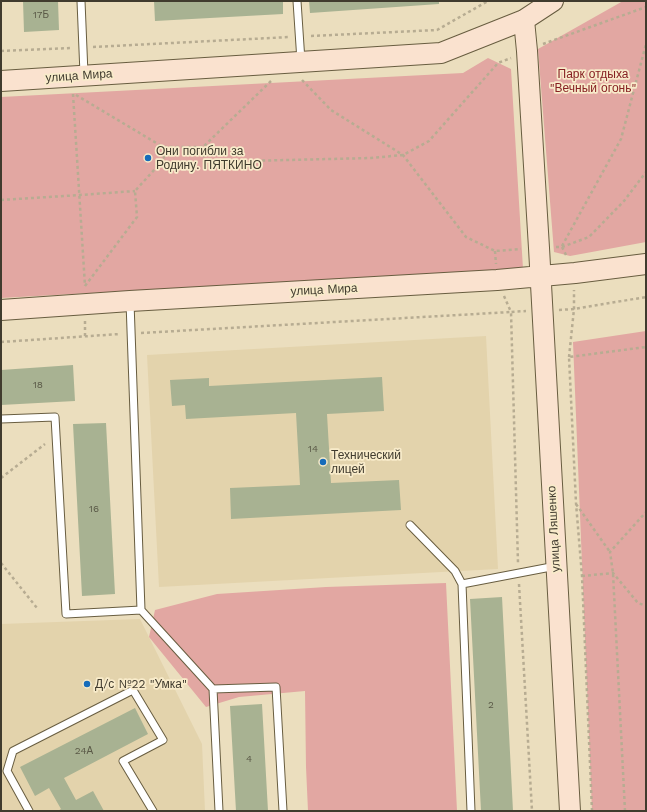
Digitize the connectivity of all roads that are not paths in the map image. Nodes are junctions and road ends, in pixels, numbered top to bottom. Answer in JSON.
{"nodes":[{"id":1,"x":81,"y":1,"type":"edge"},
{"id":2,"x":297,"y":1,"type":"edge"},
{"id":3,"x":553,"y":1,"type":"edge"},
{"id":4,"x":524,"y":20,"type":"junction"},
{"id":5,"x":296,"y":63,"type":"junction"},
{"id":6,"x":1,"y":82,"type":"edge"},
{"id":7,"x":77,"y":82,"type":"junction"},
{"id":8,"x":646,"y":264,"type":"edge"},
{"id":9,"x":540,"y":276,"type":"junction"},
{"id":10,"x":130,"y":301,"type":"junction"},
{"id":11,"x":1,"y":310,"type":"edge"},
{"id":12,"x":1,"y":420,"type":"edge"},
{"id":13,"x":410,"y":525,"type":"dead end"},
{"id":14,"x":556,"y":566,"type":"junction"},
{"id":15,"x":462,"y":584,"type":"junction"},
{"id":16,"x":141,"y":610,"type":"junction"},
{"id":17,"x":213,"y":689,"type":"junction"},
{"id":18,"x":29,"y":811,"type":"edge"},
{"id":19,"x":153,"y":811,"type":"edge"},
{"id":20,"x":219,"y":811,"type":"edge"},
{"id":21,"x":283,"y":811,"type":"edge"},
{"id":22,"x":471,"y":811,"type":"edge"},
{"id":23,"x":570,"y":811,"type":"edge"}],
"edges":[{"from":1,"to":7,"type":"lane"},
{"from":2,"to":5,"type":"lane"},
{"from":3,"to":4,"type":"main road","name":"улица Мира"},
{"from":4,"to":5,"type":"main road","name":"улица Мира"},
{"from":4,"to":9,"type":"main road","name":"улица Ляшенко"},
{"from":5,"to":7,"type":"main road","name":"улица Мира"},
{"from":6,"to":7,"type":"main road","name":"улица Мира"},
{"from":8,"to":9,"type":"main road","name":"улица Мира"},
{"from":9,"to":10,"type":"main road","name":"улица Мира"},
{"from":9,"to":14,"type":"main road","name":"улица Ляшенко"},
{"from":10,"to":11,"type":"main road","name":"улица Мира"},
{"from":10,"to":16,"type":"lane"},
{"from":12,"to":16,"type":"lane"},
{"from":13,"to":15,"type":"lane"},
{"from":14,"to":15,"type":"lane"},
{"from":14,"to":23,"type":"main road","name":"улица Ляшенко"},
{"from":15,"to":22,"type":"lane"},
{"from":16,"to":17,"type":"lane"},
{"from":17,"to":20,"type":"lane"},
{"from":17,"to":21,"type":"lane"},
{"from":18,"to":19,"type":"lane"}]}
